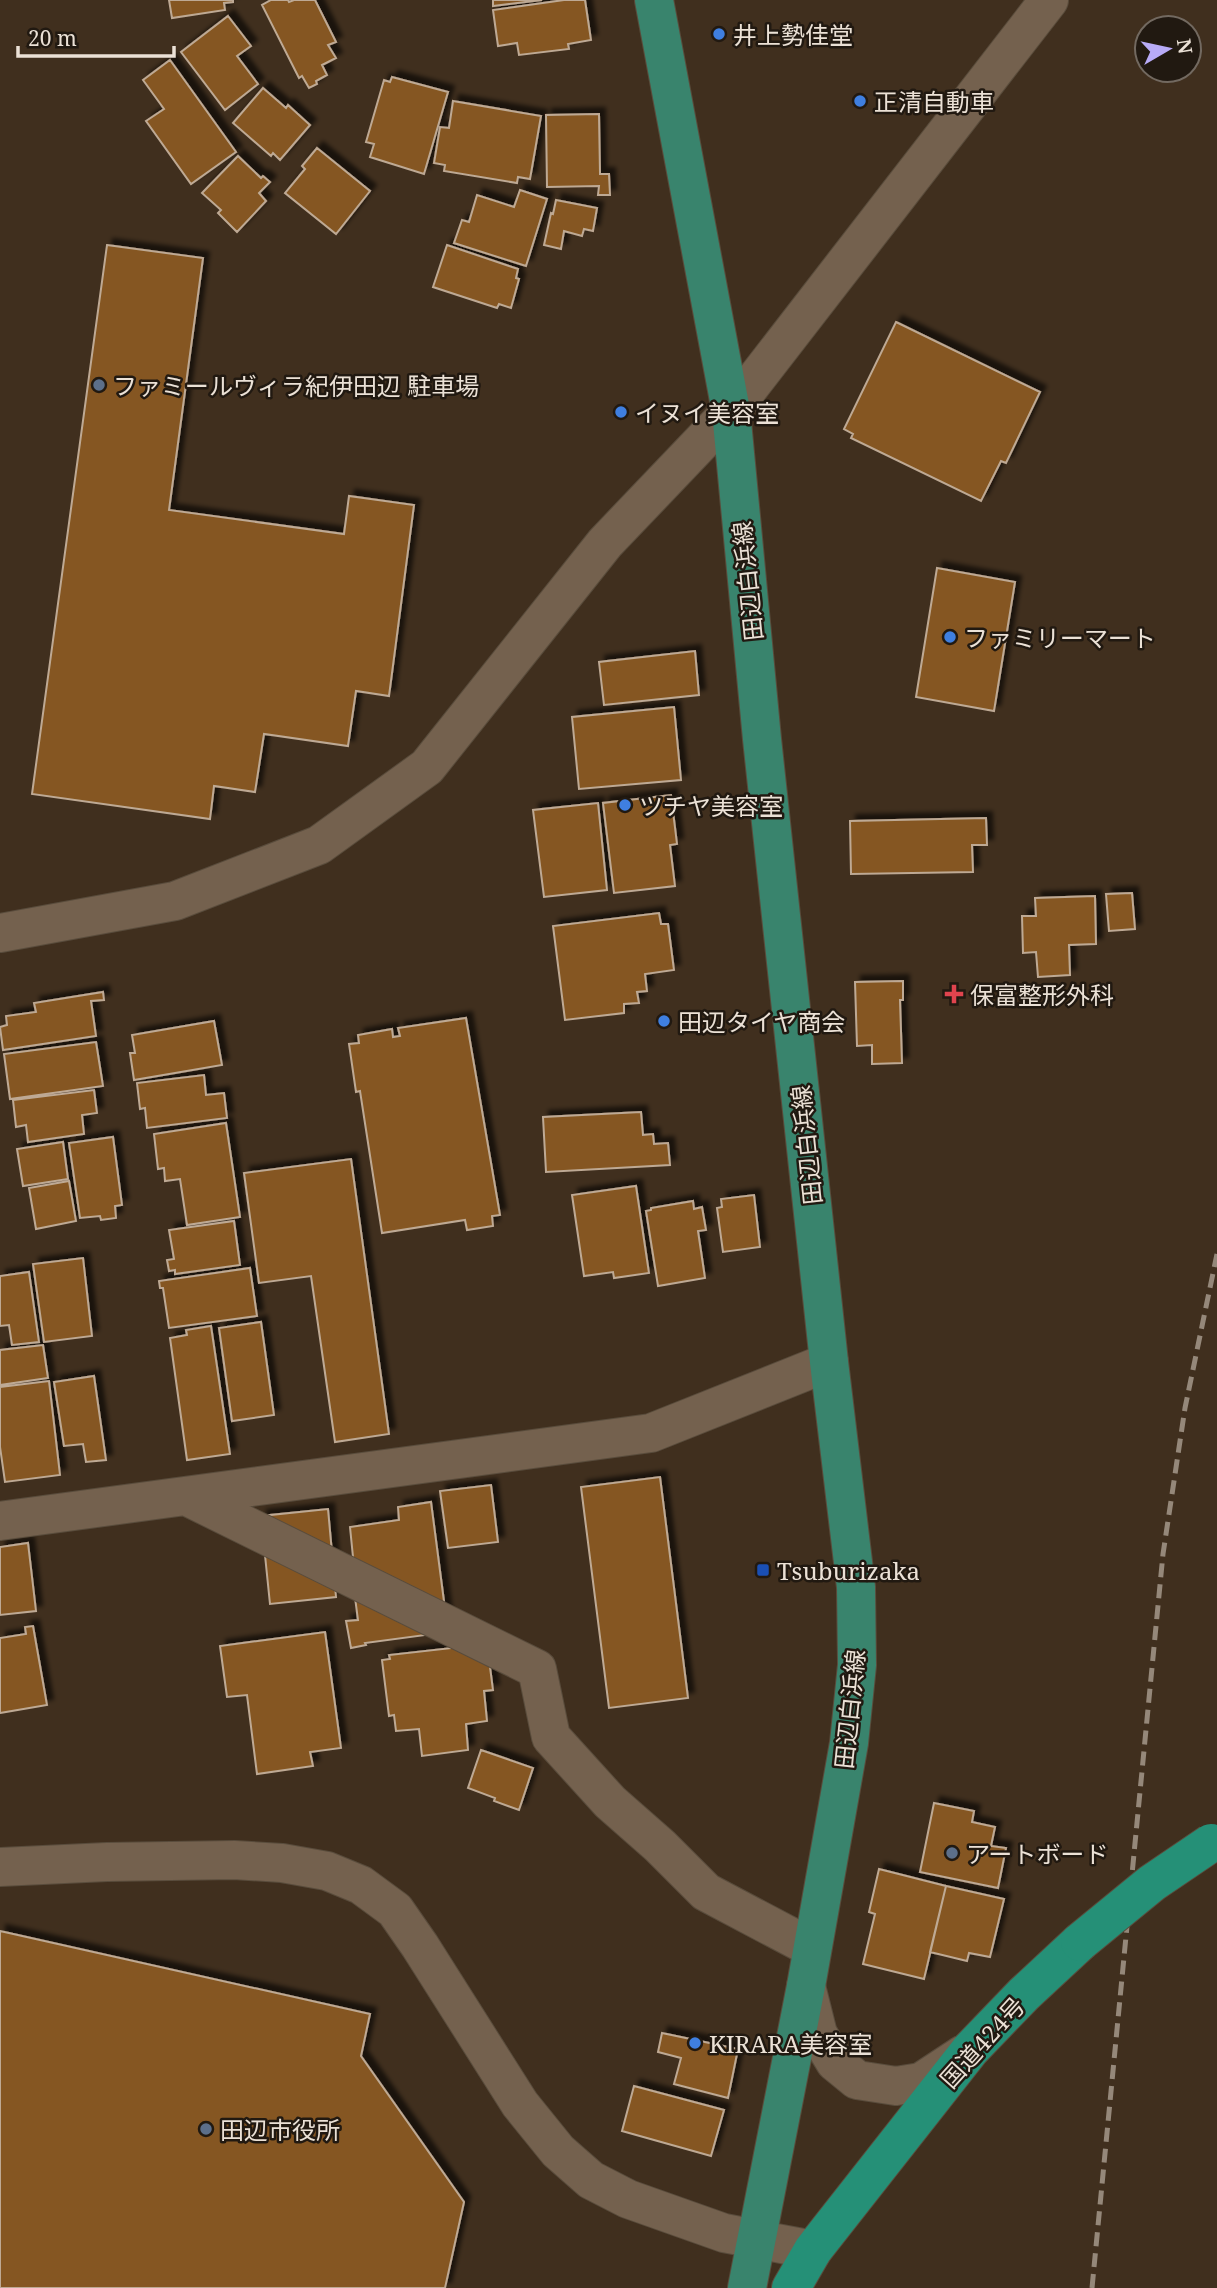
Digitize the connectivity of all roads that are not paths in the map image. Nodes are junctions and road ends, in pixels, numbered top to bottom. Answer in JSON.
{"nodes":[{"id":1,"x":654,"y":0,"type":"edge"},
{"id":2,"x":1049,"y":0,"type":"edge"},
{"id":3,"x":731,"y":411,"type":"junction"},
{"id":4,"x":0,"y":933,"type":"edge"},
{"id":5,"x":829,"y":1362,"type":"junction"},
{"id":6,"x":186,"y":1496,"type":"junction"},
{"id":7,"x":0,"y":1521,"type":"edge"},
{"id":8,"x":1214,"y":1841,"type":"edge"},
{"id":9,"x":0,"y":1867,"type":"edge"},
{"id":10,"x":812,"y":1948,"type":"junction"},
{"id":11,"x":806,"y":1986,"type":"junction"},
{"id":12,"x":971,"y":2049,"type":"junction"},
{"id":13,"x":755,"y":2239,"type":"junction"},
{"id":14,"x":813,"y":2250,"type":"junction"},
{"id":15,"x":747,"y":2288,"type":"edge"},
{"id":16,"x":791,"y":2288,"type":"edge"}],
"edges":[{"from":1,"to":3,"type":"main road","name":"田辺白浜線"},
{"from":2,"to":3,"type":"street"},
{"from":3,"to":4,"type":"street"},
{"from":3,"to":5,"type":"main road","name":"田辺白浜線"},
{"from":5,"to":6,"type":"street"},
{"from":5,"to":10,"type":"main road","name":"田辺白浜線"},
{"from":6,"to":7,"type":"street"},
{"from":6,"to":10,"type":"street"},
{"from":8,"to":12,"type":"highway","name":"国道424号","bridge":true},
{"from":9,"to":13,"type":"street"},
{"from":10,"to":11,"type":"main road","name":"田辺白浜線"},
{"from":11,"to":12,"type":"street"},
{"from":11,"to":13,"type":"main road","name":"田辺白浜線"},
{"from":12,"to":14,"type":"highway","name":"国道424号"},
{"from":13,"to":14,"type":"street"},
{"from":13,"to":15,"type":"main road","name":"田辺白浜線"},
{"from":14,"to":16,"type":"highway","name":"国道424号"}]}
